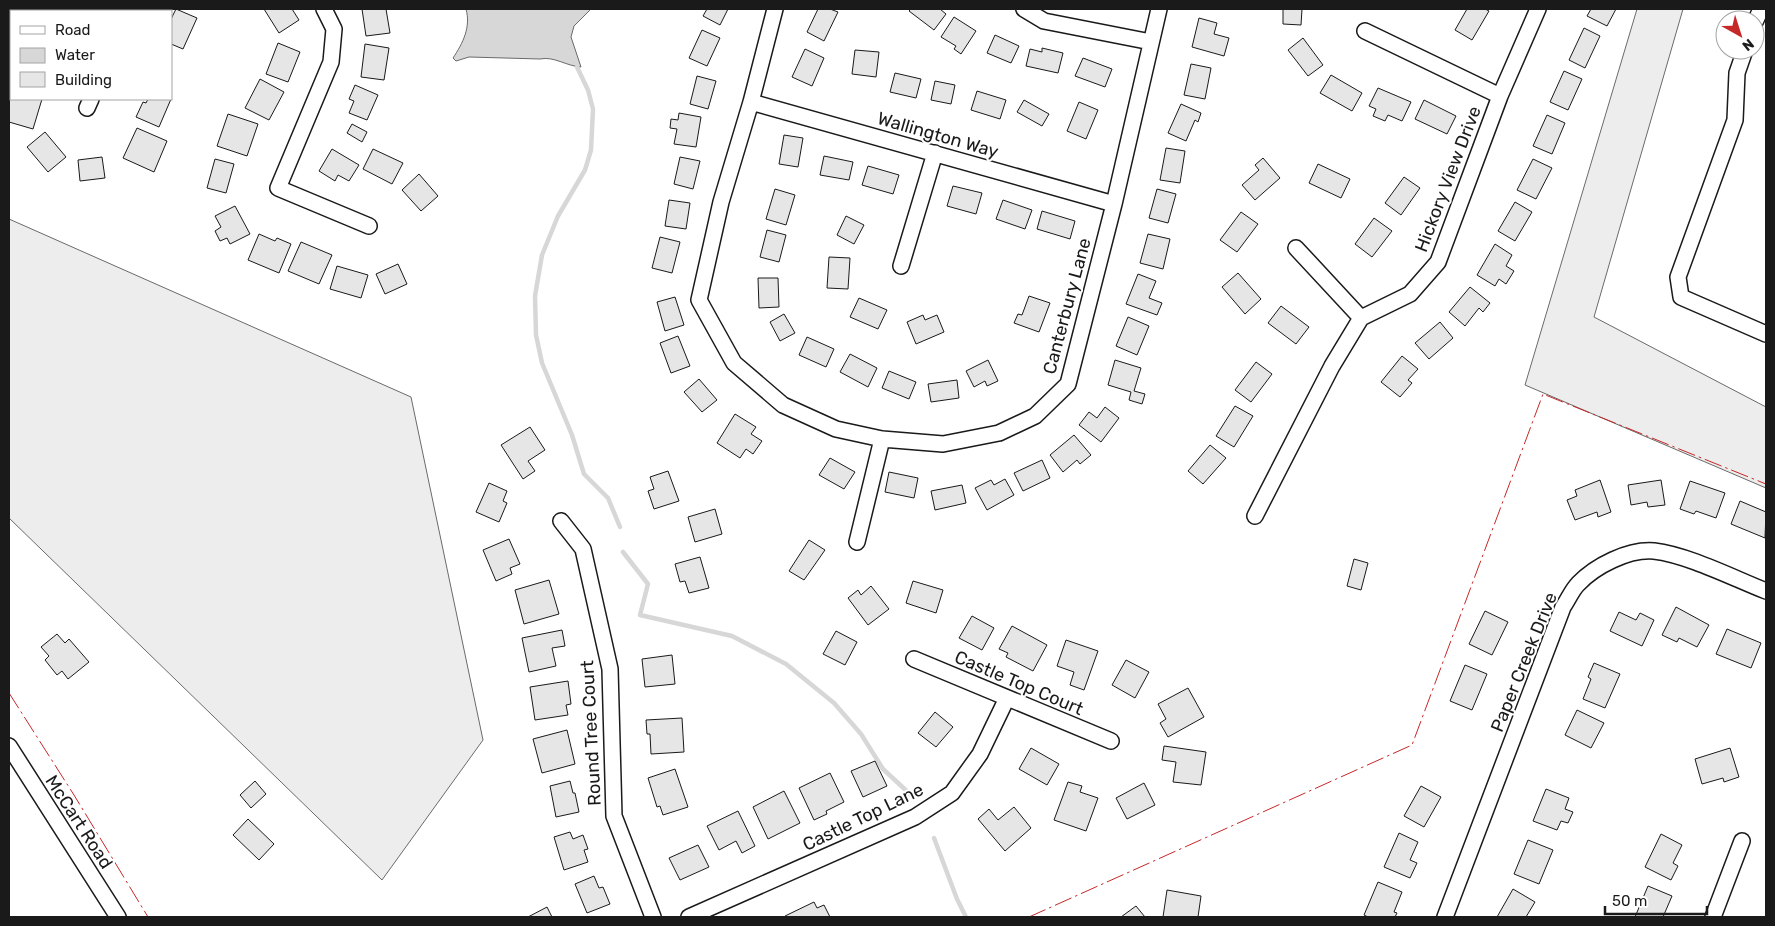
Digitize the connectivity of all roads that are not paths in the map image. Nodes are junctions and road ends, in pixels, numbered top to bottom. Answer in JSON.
{"nodes":[{"id":1,"x":324,"y":9,"type":"edge"},
{"id":2,"x":775,"y":9,"type":"edge"},
{"id":3,"x":1024,"y":9,"type":"edge"},
{"id":4,"x":1159,"y":9,"type":"edge"},
{"id":5,"x":1538,"y":9,"type":"edge"},
{"id":6,"x":1365,"y":31,"type":"dead end"},
{"id":7,"x":1151,"y":42,"type":"junction"},
{"id":8,"x":1742,"y":60,"type":"edge"},
{"id":9,"x":1500,"y":96,"type":"junction"},
{"id":10,"x":751,"y":102,"type":"junction"},
{"id":11,"x":935,"y":153,"type":"junction"},
{"id":12,"x":1114,"y":204,"type":"junction"},
{"id":13,"x":369,"y":226,"type":"dead end"},
{"id":14,"x":1296,"y":248,"type":"dead end"},
{"id":15,"x":901,"y":266,"type":"dead end"},
{"id":16,"x":1361,"y":318,"type":"junction"},
{"id":17,"x":1766,"y":334,"type":"edge"},
{"id":18,"x":882,"y":439,"type":"junction"},
{"id":19,"x":1256,"y":516,"type":"dead end"},
{"id":20,"x":561,"y":521,"type":"dead end"},
{"id":21,"x":857,"y":542,"type":"dead end"},
{"id":22,"x":1766,"y":591,"type":"edge"},
{"id":23,"x":914,"y":659,"type":"dead end"},
{"id":24,"x":1007,"y":698,"type":"junction"},
{"id":25,"x":1111,"y":742,"type":"dead end"},
{"id":26,"x":9,"y":746,"type":"edge"},
{"id":27,"x":1742,"y":841,"type":"dead end"},
{"id":28,"x":118,"y":917,"type":"edge"},
{"id":29,"x":653,"y":917,"type":"edge"},
{"id":30,"x":689,"y":917,"type":"edge"},
{"id":31,"x":1444,"y":917,"type":"edge"},
{"id":32,"x":1713,"y":917,"type":"edge"}],
"edges":[{"from":1,"to":13,"type":"street"},
{"from":2,"to":10,"type":"street","name":"Canterbury Lane"},
{"from":3,"to":7,"type":"street"},
{"from":4,"to":7,"type":"street","name":"Canterbury Lane"},
{"from":5,"to":9,"type":"street","name":"Hickory View Drive"},
{"from":6,"to":9,"type":"street"},
{"from":7,"to":12,"type":"street","name":"Canterbury Lane"},
{"from":8,"to":17,"type":"street"},
{"from":9,"to":16,"type":"street","name":"Hickory View Drive"},
{"from":10,"to":11,"type":"street","name":"Wallington Way"},
{"from":10,"to":18,"type":"street","name":"Canterbury Lane"},
{"from":11,"to":12,"type":"street","name":"Wallington Way"},
{"from":11,"to":15,"type":"street"},
{"from":12,"to":18,"type":"street","name":"Canterbury Lane"},
{"from":14,"to":16,"type":"street"},
{"from":16,"to":19,"type":"street"},
{"from":18,"to":21,"type":"street"},
{"from":20,"to":29,"type":"street","name":"Round Tree Court"},
{"from":22,"to":31,"type":"street","name":"Paper Creek Drive"},
{"from":23,"to":24,"type":"street","name":"Castle Top Court"},
{"from":24,"to":25,"type":"street","name":"Castle Top Court"},
{"from":24,"to":30,"type":"street","name":"Castle Top Lane"},
{"from":26,"to":28,"type":"street","name":"McCart Road"},
{"from":27,"to":32,"type":"street"}]}
